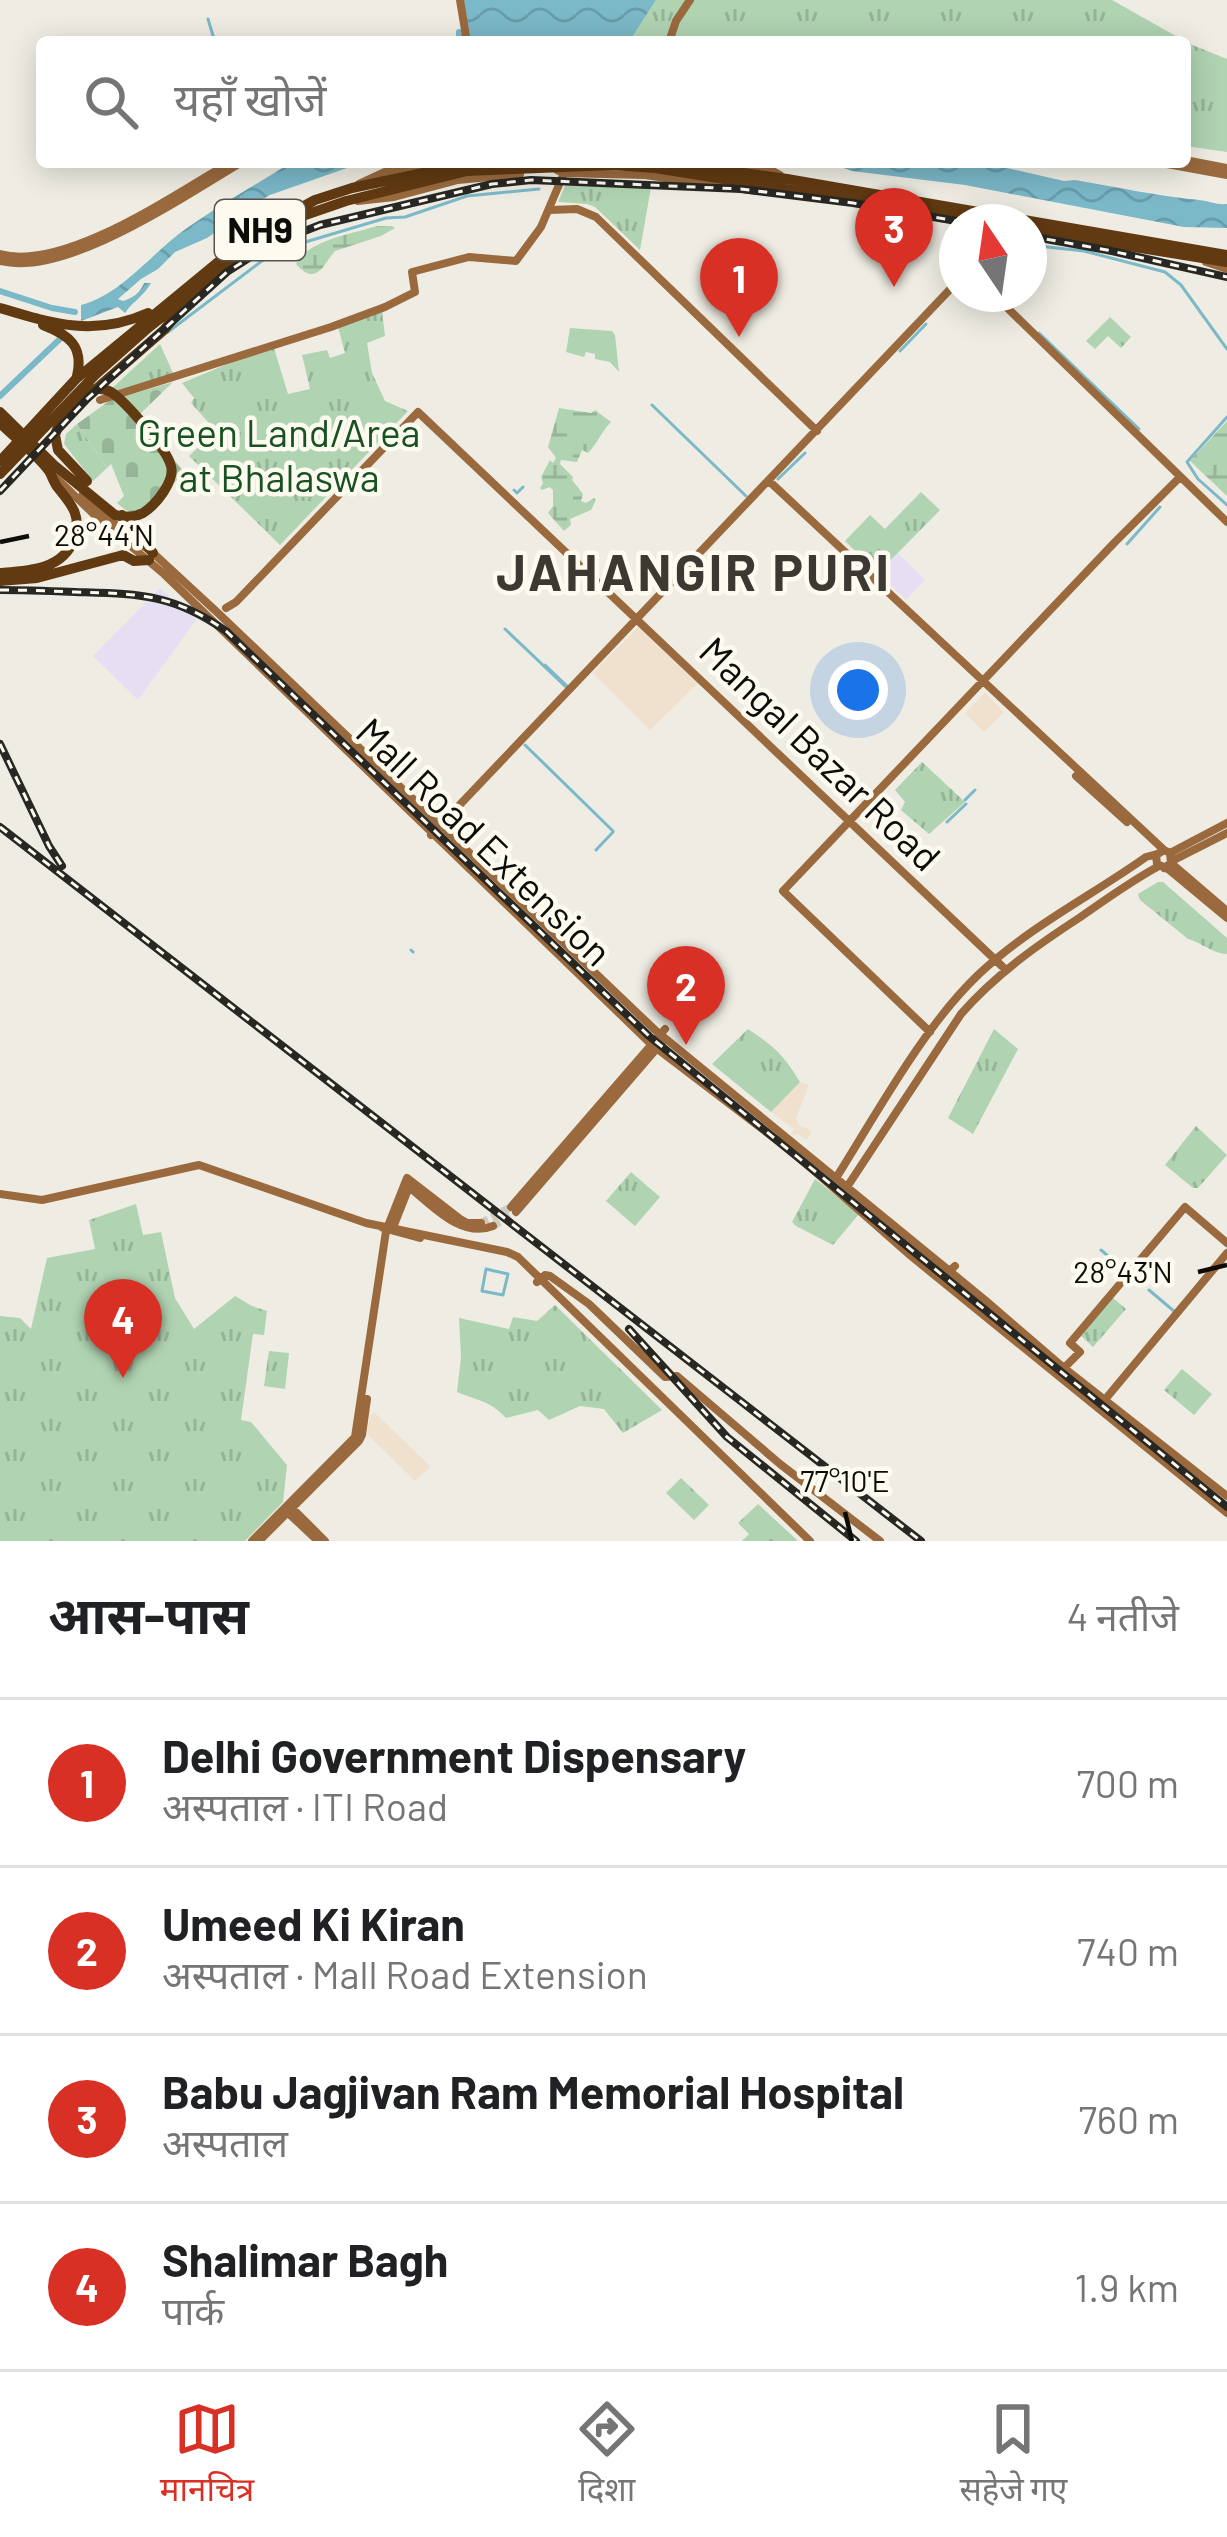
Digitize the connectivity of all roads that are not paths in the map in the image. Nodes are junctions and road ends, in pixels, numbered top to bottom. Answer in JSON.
{"nodes":[{"id":1,"x":460,"y":0,"type":"edge"},
{"id":2,"x":691,"y":0,"type":"edge"},
{"id":3,"x":466,"y":36,"type":"edge"},
{"id":4,"x":670,"y":36,"type":"edge"},
{"id":5,"x":1191,"y":162,"type":"edge"},
{"id":6,"x":1191,"y":166,"type":"edge"},
{"id":7,"x":220,"y":168,"type":"edge"},
{"id":8,"x":232,"y":168,"type":"edge"},
{"id":9,"x":403,"y":168,"type":"edge"},
{"id":10,"x":462,"y":168,"type":"edge"},
{"id":11,"x":513,"y":168,"type":"edge"},
{"id":12,"x":558,"y":168,"type":"edge"},
{"id":13,"x":582,"y":168,"type":"edge"},
{"id":14,"x":655,"y":168,"type":"edge"},
{"id":15,"x":696,"y":168,"type":"edge"},
{"id":16,"x":763,"y":168,"type":"edge"},
{"id":17,"x":1227,"y":171,"type":"edge"},
{"id":18,"x":542,"y":172,"type":"junction"},
{"id":19,"x":578,"y":172,"type":"junction"},
{"id":20,"x":755,"y":179,"type":"junction"},
{"id":21,"x":786,"y":184,"type":"junction"},
{"id":22,"x":390,"y":185,"type":"junction"},
{"id":23,"x":352,"y":188,"type":"junction"},
{"id":24,"x":556,"y":190,"type":"junction"},
{"id":25,"x":346,"y":201,"type":"junction"},
{"id":26,"x":550,"y":210,"type":"junction"},
{"id":27,"x":939,"y":214,"type":"edge"},
{"id":28,"x":1047,"y":233,"type":"edge"},
{"id":29,"x":1198,"y":254,"type":"junction"},
{"id":30,"x":0,"y":258,"type":"edge"},
{"id":31,"x":1226,"y":259,"type":"edge"},
{"id":32,"x":187,"y":294,"type":"junction"},
{"id":33,"x":939,"y":301,"type":"edge"},
{"id":34,"x":0,"y":310,"type":"edge"},
{"id":35,"x":1011,"y":312,"type":"edge"},
{"id":36,"x":142,"y":323,"type":"junction"},
{"id":37,"x":76,"y":380,"type":"junction"},
{"id":38,"x":74,"y":394,"type":"junction"},
{"id":39,"x":100,"y":400,"type":"dead end"},
{"id":40,"x":0,"y":412,"type":"edge"},
{"id":41,"x":6,"y":425,"type":"edge"},
{"id":42,"x":817,"y":430,"type":"junction"},
{"id":43,"x":2,"y":465,"type":"edge"},
{"id":44,"x":51,"y":468,"type":"junction"},
{"id":45,"x":1182,"y":478,"type":"junction"},
{"id":46,"x":770,"y":480,"type":"junction"},
{"id":47,"x":1227,"y":521,"type":"edge"},
{"id":48,"x":151,"y":557,"type":"junction"},
{"id":49,"x":0,"y":577,"type":"edge"},
{"id":50,"x":222,"y":611,"type":"junction"},
{"id":51,"x":637,"y":621,"type":"junction"},
{"id":52,"x":985,"y":684,"type":"junction"},
{"id":53,"x":1227,"y":823,"type":"edge"},
{"id":54,"x":850,"y":824,"type":"junction"},
{"id":55,"x":440,"y":826,"type":"junction"},
{"id":56,"x":1227,"y":832,"type":"edge"},
{"id":57,"x":431,"y":835,"type":"junction"},
{"id":58,"x":1164,"y":858,"type":"junction"},
{"id":59,"x":1141,"y":861,"type":"junction"},
{"id":60,"x":1149,"y":872,"type":"junction"},
{"id":61,"x":1227,"y":915,"type":"edge"},
{"id":62,"x":1037,"y":929,"type":"junction"},
{"id":63,"x":1045,"y":940,"type":"junction"},
{"id":64,"x":996,"y":959,"type":"junction"},
{"id":65,"x":1006,"y":970,"type":"junction"},
{"id":66,"x":958,"y":996,"type":"junction"},
{"id":67,"x":968,"y":1005,"type":"junction"},
{"id":68,"x":930,"y":1032,"type":"junction"},
{"id":69,"x":663,"y":1034,"type":"junction"},
{"id":70,"x":650,"y":1048,"type":"junction"},
{"id":71,"x":838,"y":1175,"type":"junction"},
{"id":72,"x":408,"y":1182,"type":"junction"},
{"id":73,"x":850,"y":1184,"type":"junction"},
{"id":74,"x":0,"y":1194,"type":"edge"},
{"id":75,"x":513,"y":1210,"type":"tunnel mouth"},
{"id":76,"x":875,"y":1218,"type":"junction"},
{"id":77,"x":481,"y":1223,"type":"dead end"},
{"id":78,"x":493,"y":1226,"type":"dead end"},
{"id":79,"x":388,"y":1228,"type":"junction"},
{"id":80,"x":1227,"y":1243,"type":"edge"},
{"id":81,"x":1227,"y":1253,"type":"edge"},
{"id":82,"x":952,"y":1268,"type":"junction"},
{"id":83,"x":968,"y":1276,"type":"dead end"},
{"id":84,"x":940,"y":1279,"type":"junction"},
{"id":85,"x":538,"y":1281,"type":"junction"},
{"id":86,"x":984,"y":1296,"type":"junction"},
{"id":87,"x":1064,"y":1368,"type":"junction"},
{"id":88,"x":1108,"y":1396,"type":"dead end"},
{"id":89,"x":1227,"y":1496,"type":"edge"},
{"id":90,"x":288,"y":1508,"type":"junction"},
{"id":91,"x":1227,"y":1514,"type":"edge"},
{"id":92,"x":256,"y":1541,"type":"edge"},
{"id":93,"x":322,"y":1541,"type":"edge"},
{"id":94,"x":806,"y":1541,"type":"edge"},
{"id":95,"x":880,"y":1541,"type":"edge"}],
"edges":[{"from":1,"to":3,"type":"street"},
{"from":2,"to":4,"type":"street"},
{"from":5,"to":17,"type":"street"},
{"from":6,"to":17,"type":"street"},
{"from":7,"to":30,"type":"street"},
{"from":8,"to":30,"type":"street"},
{"from":9,"to":23,"type":"street"},
{"from":10,"to":22,"type":"highway"},
{"from":11,"to":22,"type":"highway","number":"NH9"},
{"from":12,"to":18,"type":"street"},
{"from":12,"to":19,"type":"street"},
{"from":12,"to":24,"type":"street"},
{"from":13,"to":19,"type":"street"},
{"from":14,"to":20,"type":"highway","number":"NH9"},
{"from":15,"to":20,"type":"highway"},
{"from":16,"to":21,"type":"street"},
{"from":18,"to":24,"type":"street"},
{"from":18,"to":25,"type":"street"},
{"from":19,"to":21,"type":"street"},
{"from":20,"to":21,"type":"highway"},
{"from":21,"to":27,"type":"highway"},
{"from":21,"to":29,"type":"highway"},
{"from":22,"to":23,"type":"highway"},
{"from":22,"to":25,"type":"highway","number":"NH9"},
{"from":23,"to":32,"type":"highway","number":"NH9"},
{"from":24,"to":26,"type":"street"},
{"from":25,"to":32,"type":"highway","number":"NH9"},
{"from":26,"to":39,"type":"street"},
{"from":26,"to":42,"type":"street"},
{"from":28,"to":29,"type":"highway"},
{"from":29,"to":31,"type":"highway"},
{"from":32,"to":36,"type":"highway"},
{"from":32,"to":48,"type":"highway"},
{"from":33,"to":42,"type":"street"},
{"from":34,"to":36,"type":"highway"},
{"from":34,"to":37,"type":"highway"},
{"from":35,"to":45,"type":"street"},
{"from":36,"to":37,"type":"highway"},
{"from":36,"to":38,"type":"highway"},
{"from":37,"to":43,"type":"highway"},
{"from":38,"to":43,"type":"highway"},
{"from":38,"to":44,"type":"highway"},
{"from":40,"to":41,"type":"highway"},
{"from":41,"to":44,"type":"highway"},
{"from":42,"to":46,"type":"street"},
{"from":44,"to":48,"type":"street","name":"Mall Road Extension"},
{"from":44,"to":49,"type":"highway"},
{"from":45,"to":47,"type":"street"},
{"from":45,"to":52,"type":"street"},
{"from":46,"to":51,"type":"street"},
{"from":46,"to":52,"type":"street"},
{"from":48,"to":49,"type":"highway"},
{"from":48,"to":50,"type":"street","name":"Mall Road Extension"},
{"from":48,"to":57,"type":"street","name":"Mall Road Extension"},
{"from":50,"to":51,"type":"street","name":"Mangal Bazar Road"},
{"from":50,"to":55,"type":"street","name":"Mall Road Extension"},
{"from":51,"to":54,"type":"street","name":"Mangal Bazar Road"},
{"from":51,"to":55,"type":"street"},
{"from":52,"to":54,"type":"street"},
{"from":52,"to":58,"type":"street"},
{"from":53,"to":58,"type":"street"},
{"from":54,"to":64,"type":"street","name":"Mangal Bazar Road"},
{"from":54,"to":68,"type":"street"},
{"from":55,"to":57,"type":"street"},
{"from":55,"to":69,"type":"street","name":"Mall Road Extension"},
{"from":56,"to":58,"type":"street"},
{"from":57,"to":70,"type":"street","name":"Mall Road Extension"},
{"from":58,"to":59,"type":"street"},
{"from":58,"to":60,"type":"street"},
{"from":58,"to":61,"type":"street"},
{"from":59,"to":60,"type":"street"},
{"from":59,"to":62,"type":"street"},
{"from":60,"to":63,"type":"street"},
{"from":62,"to":63,"type":"street"},
{"from":62,"to":64,"type":"street"},
{"from":63,"to":65,"type":"street"},
{"from":64,"to":65,"type":"street","name":"Mangal Bazar Road"},
{"from":64,"to":66,"type":"street"},
{"from":65,"to":67,"type":"street"},
{"from":66,"to":67,"type":"street"},
{"from":66,"to":68,"type":"street"},
{"from":67,"to":73,"type":"street"},
{"from":68,"to":71,"type":"street"},
{"from":69,"to":70,"type":"street"},
{"from":69,"to":71,"type":"street","name":"Mall Road Extension"},
{"from":70,"to":75,"type":"street"},
{"from":70,"to":76,"type":"street","name":"Mall Road Extension"},
{"from":71,"to":73,"type":"street","name":"Mall Road Extension"},
{"from":72,"to":77,"type":"street"},
{"from":72,"to":78,"type":"street"},
{"from":72,"to":79,"type":"street"},
{"from":73,"to":76,"type":"street","name":"Mall Road Extension"},
{"from":74,"to":79,"type":"street"},
{"from":76,"to":82,"type":"street"},
{"from":76,"to":84,"type":"street","name":"Mall Road Extension"},
{"from":79,"to":85,"type":"street"},
{"from":79,"to":90,"type":"street"},
{"from":80,"to":87,"type":"street"},
{"from":81,"to":88,"type":"street"},
{"from":82,"to":84,"type":"street"},
{"from":82,"to":86,"type":"street"},
{"from":83,"to":86,"type":"street"},
{"from":84,"to":91,"type":"street","name":"Mall Road Extension"},
{"from":85,"to":94,"type":"street"},
{"from":85,"to":95,"type":"street"},
{"from":86,"to":87,"type":"street"},
{"from":87,"to":89,"type":"street"},
{"from":90,"to":92,"type":"street"},
{"from":90,"to":93,"type":"street"}]}
